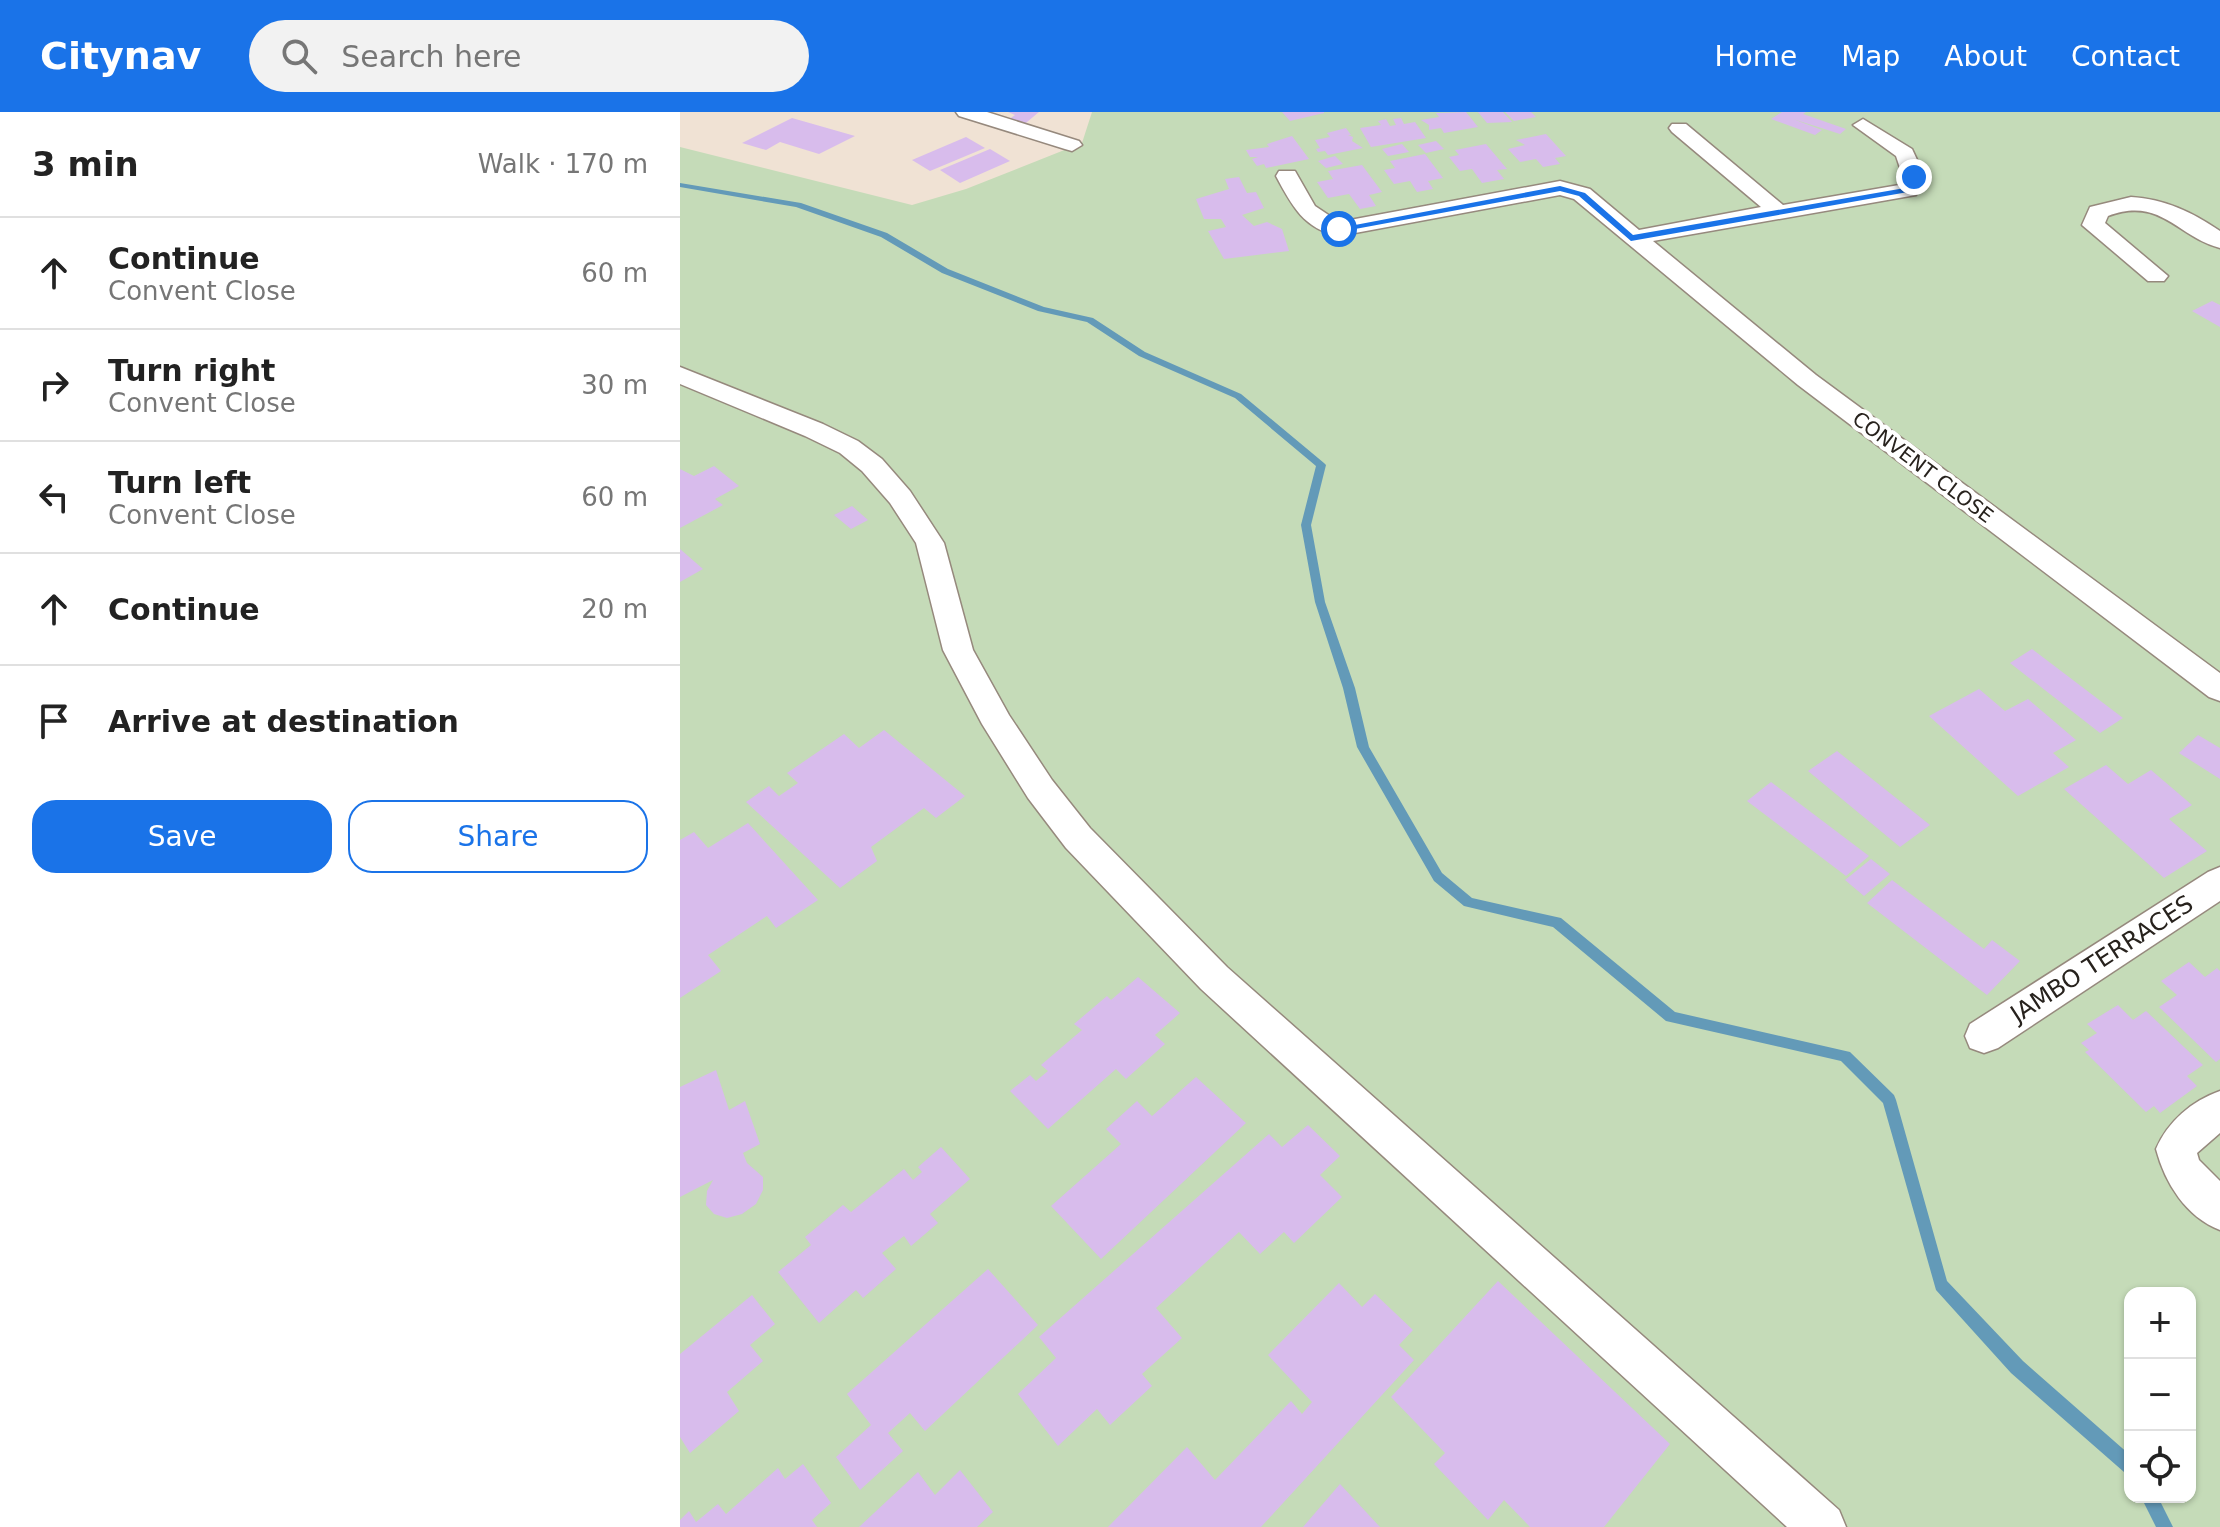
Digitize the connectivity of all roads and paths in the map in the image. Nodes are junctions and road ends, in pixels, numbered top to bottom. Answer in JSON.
{"nodes":[{"id":1,"x":966,"y":112,"type":"edge"},
{"id":2,"x":1863,"y":125,"type":"dead end"},
{"id":3,"x":1679,"y":128,"type":"dead end"},
{"id":4,"x":1072,"y":145,"type":"dead end"},
{"id":5,"x":1287,"y":176,"type":"dead end"},
{"id":6,"x":1769,"y":213,"type":"junction"},
{"id":7,"x":1631,"y":238,"type":"junction"},
{"id":8,"x":2220,"y":241,"type":"edge"},
{"id":9,"x":2156,"y":276,"type":"dead end"},
{"id":10,"x":680,"y":375,"type":"edge"},
{"id":11,"x":2220,"y":689,"type":"edge"},
{"id":12,"x":2220,"y":882,"type":"edge"},
{"id":13,"x":1984,"y":1036,"type":"dead end"},
{"id":14,"x":2220,"y":1109,"type":"edge"},
{"id":15,"x":2220,"y":1210,"type":"edge"},
{"id":16,"x":1822,"y":1527,"type":"edge"}],
"edges":[{"from":1,"to":4,"type":"street"},
{"from":2,"to":6,"type":"street"},
{"from":3,"to":6,"type":"street"},
{"from":5,"to":7,"type":"street","name":"CONVENT CLOSE"},
{"from":6,"to":7,"type":"street"},
{"from":7,"to":11,"type":"street","name":"CONVENT CLOSE"},
{"from":8,"to":9,"type":"street"},
{"from":10,"to":16,"type":"street"},
{"from":12,"to":13,"type":"street","name":"JAMBO TERRACES"},
{"from":14,"to":15,"type":"street"}]}
